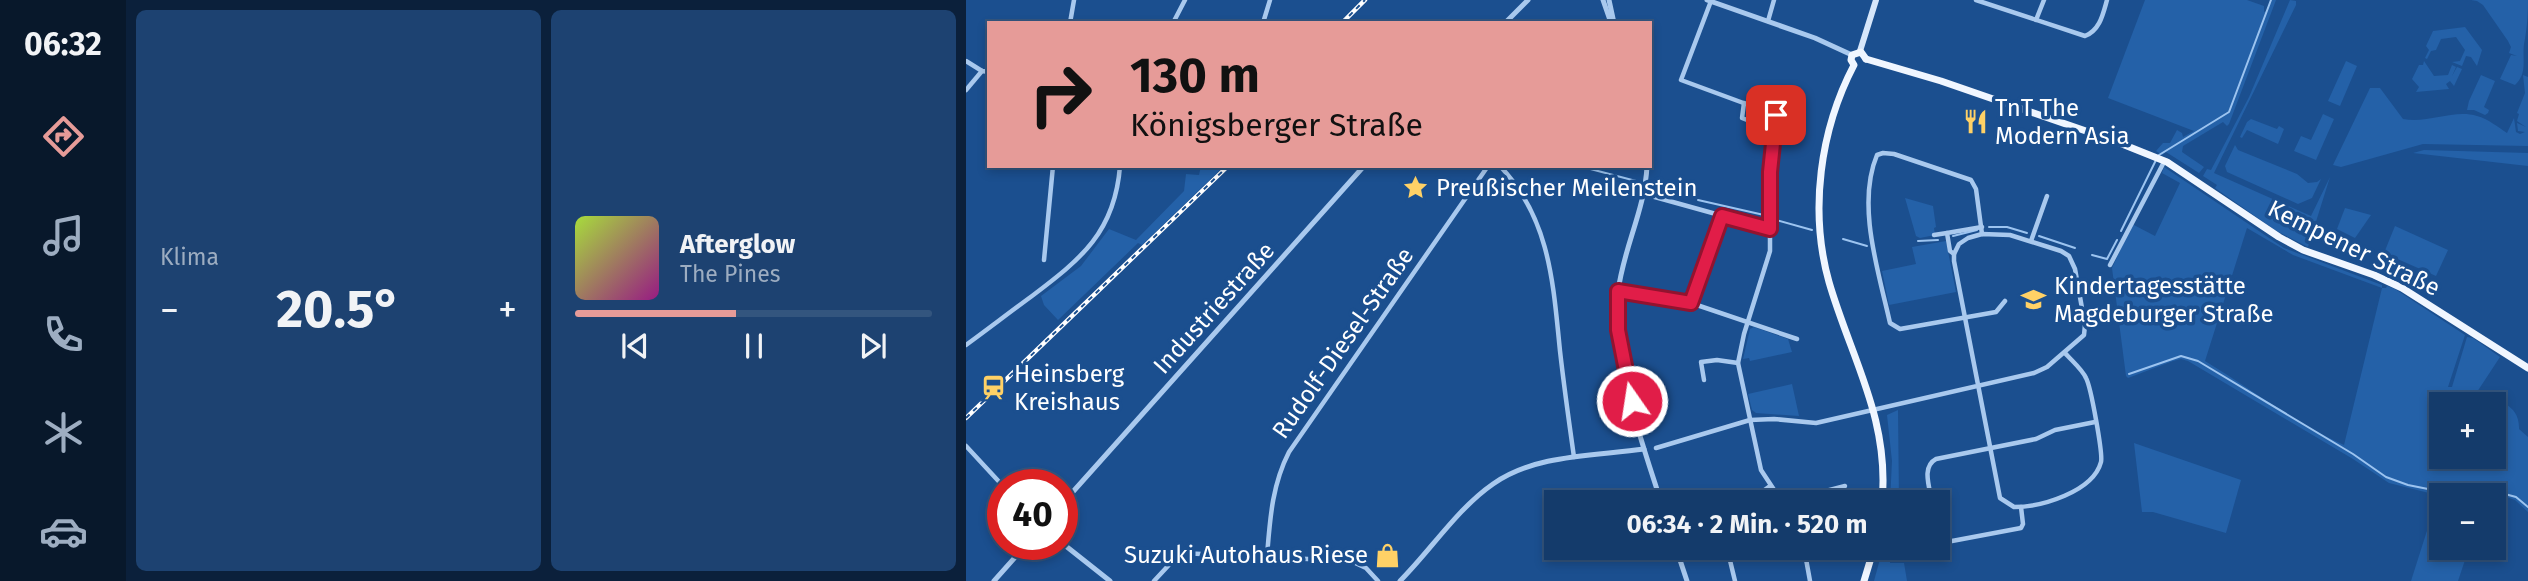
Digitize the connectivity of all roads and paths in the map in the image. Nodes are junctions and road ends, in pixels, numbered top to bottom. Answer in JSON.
{"nodes":[{"id":1,"x":1074,"y":0,"type":"edge"},
{"id":2,"x":1185,"y":0,"type":"edge"},
{"id":3,"x":1270,"y":0,"type":"edge"},
{"id":4,"x":1528,"y":0,"type":"edge"},
{"id":5,"x":1603,"y":0,"type":"edge"},
{"id":6,"x":1609,"y":0,"type":"edge"},
{"id":7,"x":1774,"y":0,"type":"edge"},
{"id":8,"x":1876,"y":0,"type":"edge"},
{"id":9,"x":1976,"y":0,"type":"edge"},
{"id":10,"x":2044,"y":0,"type":"edge"},
{"id":11,"x":2108,"y":0,"type":"edge"},
{"id":12,"x":1709,"y":1,"type":"edge"},
{"id":13,"x":2036,"y":20,"type":"junction"},
{"id":14,"x":1070,"y":21,"type":"edge"},
{"id":15,"x":1173,"y":21,"type":"edge"},
{"id":16,"x":1264,"y":21,"type":"edge"},
{"id":17,"x":1507,"y":21,"type":"edge"},
{"id":18,"x":1611,"y":21,"type":"edge"},
{"id":19,"x":1612,"y":21,"type":"edge"},
{"id":20,"x":1768,"y":21,"type":"junction"},
{"id":21,"x":1856,"y":53,"type":"junction"},
{"id":22,"x":1866,"y":59,"type":"junction"},
{"id":23,"x":966,"y":61,"type":"edge"},
{"id":24,"x":1854,"y":65,"type":"junction"},
{"id":25,"x":982,"y":71,"type":"junction"},
{"id":26,"x":987,"y":72,"type":"edge"},
{"id":27,"x":966,"y":90,"type":"edge"},
{"id":28,"x":1744,"y":103,"type":"junction"},
{"id":29,"x":1775,"y":131,"type":"junction"},
{"id":30,"x":2166,"y":162,"type":"junction"},
{"id":31,"x":1053,"y":168,"type":"edge"},
{"id":32,"x":1120,"y":168,"type":"edge"},
{"id":33,"x":1362,"y":168,"type":"edge"},
{"id":34,"x":1487,"y":168,"type":"edge"},
{"id":35,"x":1502,"y":168,"type":"edge"},
{"id":36,"x":1647,"y":168,"type":"edge"},
{"id":37,"x":1644,"y":194,"type":"junction"},
{"id":38,"x":2047,"y":196,"type":"dead end"},
{"id":39,"x":1722,"y":216,"type":"junction"},
{"id":40,"x":1982,"y":227,"type":"junction"},
{"id":41,"x":1770,"y":229,"type":"junction"},
{"id":42,"x":1947,"y":233,"type":"junction"},
{"id":43,"x":1982,"y":234,"type":"junction"},
{"id":44,"x":1934,"y":235,"type":"dead end"},
{"id":45,"x":2031,"y":241,"type":"junction"},
{"id":46,"x":1954,"y":254,"type":"junction"},
{"id":47,"x":1044,"y":260,"type":"dead end"},
{"id":48,"x":2110,"y":265,"type":"dead end"},
{"id":49,"x":1618,"y":291,"type":"junction"},
{"id":50,"x":2005,"y":301,"type":"dead end"},
{"id":51,"x":1691,"y":303,"type":"junction"},
{"id":52,"x":1965,"y":317,"type":"junction"},
{"id":53,"x":1748,"y":322,"type":"junction"},
{"id":54,"x":1797,"y":338,"type":"dead end"},
{"id":55,"x":966,"y":345,"type":"edge"},
{"id":56,"x":2065,"y":353,"type":"junction"},
{"id":57,"x":1738,"y":363,"type":"junction"},
{"id":58,"x":2528,"y":368,"type":"edge"},
{"id":59,"x":1704,"y":380,"type":"dead end"},
{"id":60,"x":1978,"y":384,"type":"junction"},
{"id":61,"x":1875,"y":410,"type":"junction"},
{"id":62,"x":1750,"y":420,"type":"junction"},
{"id":63,"x":2096,"y":422,"type":"junction"},
{"id":64,"x":966,"y":446,"type":"edge"},
{"id":65,"x":1991,"y":447,"type":"junction"},
{"id":66,"x":1644,"y":449,"type":"junction"},
{"id":67,"x":1656,"y":449,"type":"dead end"},
{"id":68,"x":1574,"y":458,"type":"junction"},
{"id":69,"x":987,"y":469,"type":"edge"},
{"id":70,"x":1078,"y":486,"type":"edge"},
{"id":71,"x":1770,"y":486,"type":"junction"},
{"id":72,"x":1845,"y":486,"type":"dead end"},
{"id":73,"x":1657,"y":490,"type":"edge"},
{"id":74,"x":1764,"y":490,"type":"edge"},
{"id":75,"x":1773,"y":490,"type":"edge"},
{"id":76,"x":1830,"y":490,"type":"edge"},
{"id":77,"x":1882,"y":490,"type":"edge"},
{"id":78,"x":1931,"y":490,"type":"edge"},
{"id":79,"x":2021,"y":507,"type":"junction"},
{"id":80,"x":1950,"y":541,"type":"edge"},
{"id":81,"x":1078,"y":555,"type":"edge"},
{"id":82,"x":1267,"y":556,"type":"junction"},
{"id":83,"x":1013,"y":560,"type":"edge"},
{"id":84,"x":1680,"y":560,"type":"edge"},
{"id":85,"x":1730,"y":560,"type":"edge"},
{"id":86,"x":1807,"y":560,"type":"edge"},
{"id":87,"x":1870,"y":560,"type":"edge"},
{"id":88,"x":994,"y":581,"type":"edge"},
{"id":89,"x":1110,"y":581,"type":"edge"},
{"id":90,"x":1153,"y":581,"type":"edge"},
{"id":91,"x":1378,"y":581,"type":"edge"},
{"id":92,"x":1400,"y":581,"type":"edge"},
{"id":93,"x":1687,"y":581,"type":"edge"},
{"id":94,"x":1735,"y":581,"type":"edge"},
{"id":95,"x":1810,"y":581,"type":"edge"},
{"id":96,"x":1864,"y":581,"type":"edge"}],
"edges":[{"from":1,"to":14,"type":"street"},
{"from":2,"to":15,"type":"street"},
{"from":3,"to":16,"type":"street"},
{"from":4,"to":17,"type":"street"},
{"from":5,"to":18,"type":"street"},
{"from":6,"to":19,"type":"street"},
{"from":7,"to":20,"type":"street"},
{"from":8,"to":21,"type":"main road"},
{"from":9,"to":13,"type":"street"},
{"from":10,"to":13,"type":"street"},
{"from":11,"to":13,"type":"street"},
{"from":12,"to":20,"type":"street"},
{"from":12,"to":28,"type":"street"},
{"from":20,"to":21,"type":"street"},
{"from":21,"to":22,"type":"main road"},
{"from":21,"to":24,"type":"main road"},
{"from":22,"to":24,"type":"main road"},
{"from":22,"to":30,"type":"main road","name":"Kempener Straße"},
{"from":23,"to":25,"type":"street"},
{"from":24,"to":61,"type":"main road"},
{"from":25,"to":26,"type":"street"},
{"from":25,"to":27,"type":"street"},
{"from":28,"to":29,"type":"street"},
{"from":28,"to":29,"type":"street"},
{"from":29,"to":41,"type":"street"},
{"from":30,"to":48,"type":"street"},
{"from":30,"to":58,"type":"main road","name":"Kempener Straße"},
{"from":31,"to":47,"type":"street"},
{"from":32,"to":55,"type":"street"},
{"from":33,"to":70,"type":"street","name":"Industriestraße"},
{"from":34,"to":82,"type":"street","name":"Rudolf-Diesel-Straße"},
{"from":35,"to":68,"type":"street"},
{"from":36,"to":37,"type":"street"},
{"from":37,"to":39,"type":"street"},
{"from":37,"to":49,"type":"street"},
{"from":38,"to":45,"type":"street"},
{"from":39,"to":41,"type":"street"},
{"from":39,"to":51,"type":"street"},
{"from":40,"to":42,"type":"street"},
{"from":40,"to":43,"type":"street"},
{"from":40,"to":52,"type":"street"},
{"from":41,"to":53,"type":"street"},
{"from":42,"to":44,"type":"street"},
{"from":42,"to":46,"type":"street"},
{"from":43,"to":45,"type":"street"},
{"from":43,"to":46,"type":"street"},
{"from":45,"to":56,"type":"street"},
{"from":46,"to":52,"type":"street"},
{"from":49,"to":51,"type":"street"},
{"from":49,"to":66,"type":"street"},
{"from":50,"to":52,"type":"street"},
{"from":51,"to":53,"type":"street"},
{"from":52,"to":60,"type":"street"},
{"from":53,"to":54,"type":"street"},
{"from":53,"to":57,"type":"street"},
{"from":56,"to":60,"type":"street"},
{"from":56,"to":63,"type":"street"},
{"from":57,"to":59,"type":"street"},
{"from":57,"to":62,"type":"street"},
{"from":60,"to":61,"type":"street"},
{"from":60,"to":65,"type":"street"},
{"from":61,"to":62,"type":"street"},
{"from":61,"to":77,"type":"main road"},
{"from":62,"to":67,"type":"street"},
{"from":62,"to":71,"type":"street"},
{"from":63,"to":65,"type":"street"},
{"from":63,"to":79,"type":"street"},
{"from":64,"to":69,"type":"street"},
{"from":65,"to":78,"type":"street"},
{"from":65,"to":79,"type":"street"},
{"from":66,"to":68,"type":"street"},
{"from":66,"to":73,"type":"street"},
{"from":68,"to":92,"type":"street"},
{"from":71,"to":74,"type":"street"},
{"from":71,"to":75,"type":"street"},
{"from":72,"to":76,"type":"street"},
{"from":79,"to":80,"type":"street"},
{"from":81,"to":89,"type":"street"},
{"from":82,"to":90,"type":"street"},
{"from":82,"to":91,"type":"street"},
{"from":83,"to":88,"type":"street"},
{"from":84,"to":93,"type":"street"},
{"from":85,"to":94,"type":"street"},
{"from":86,"to":95,"type":"street"},
{"from":87,"to":96,"type":"main road"}]}
